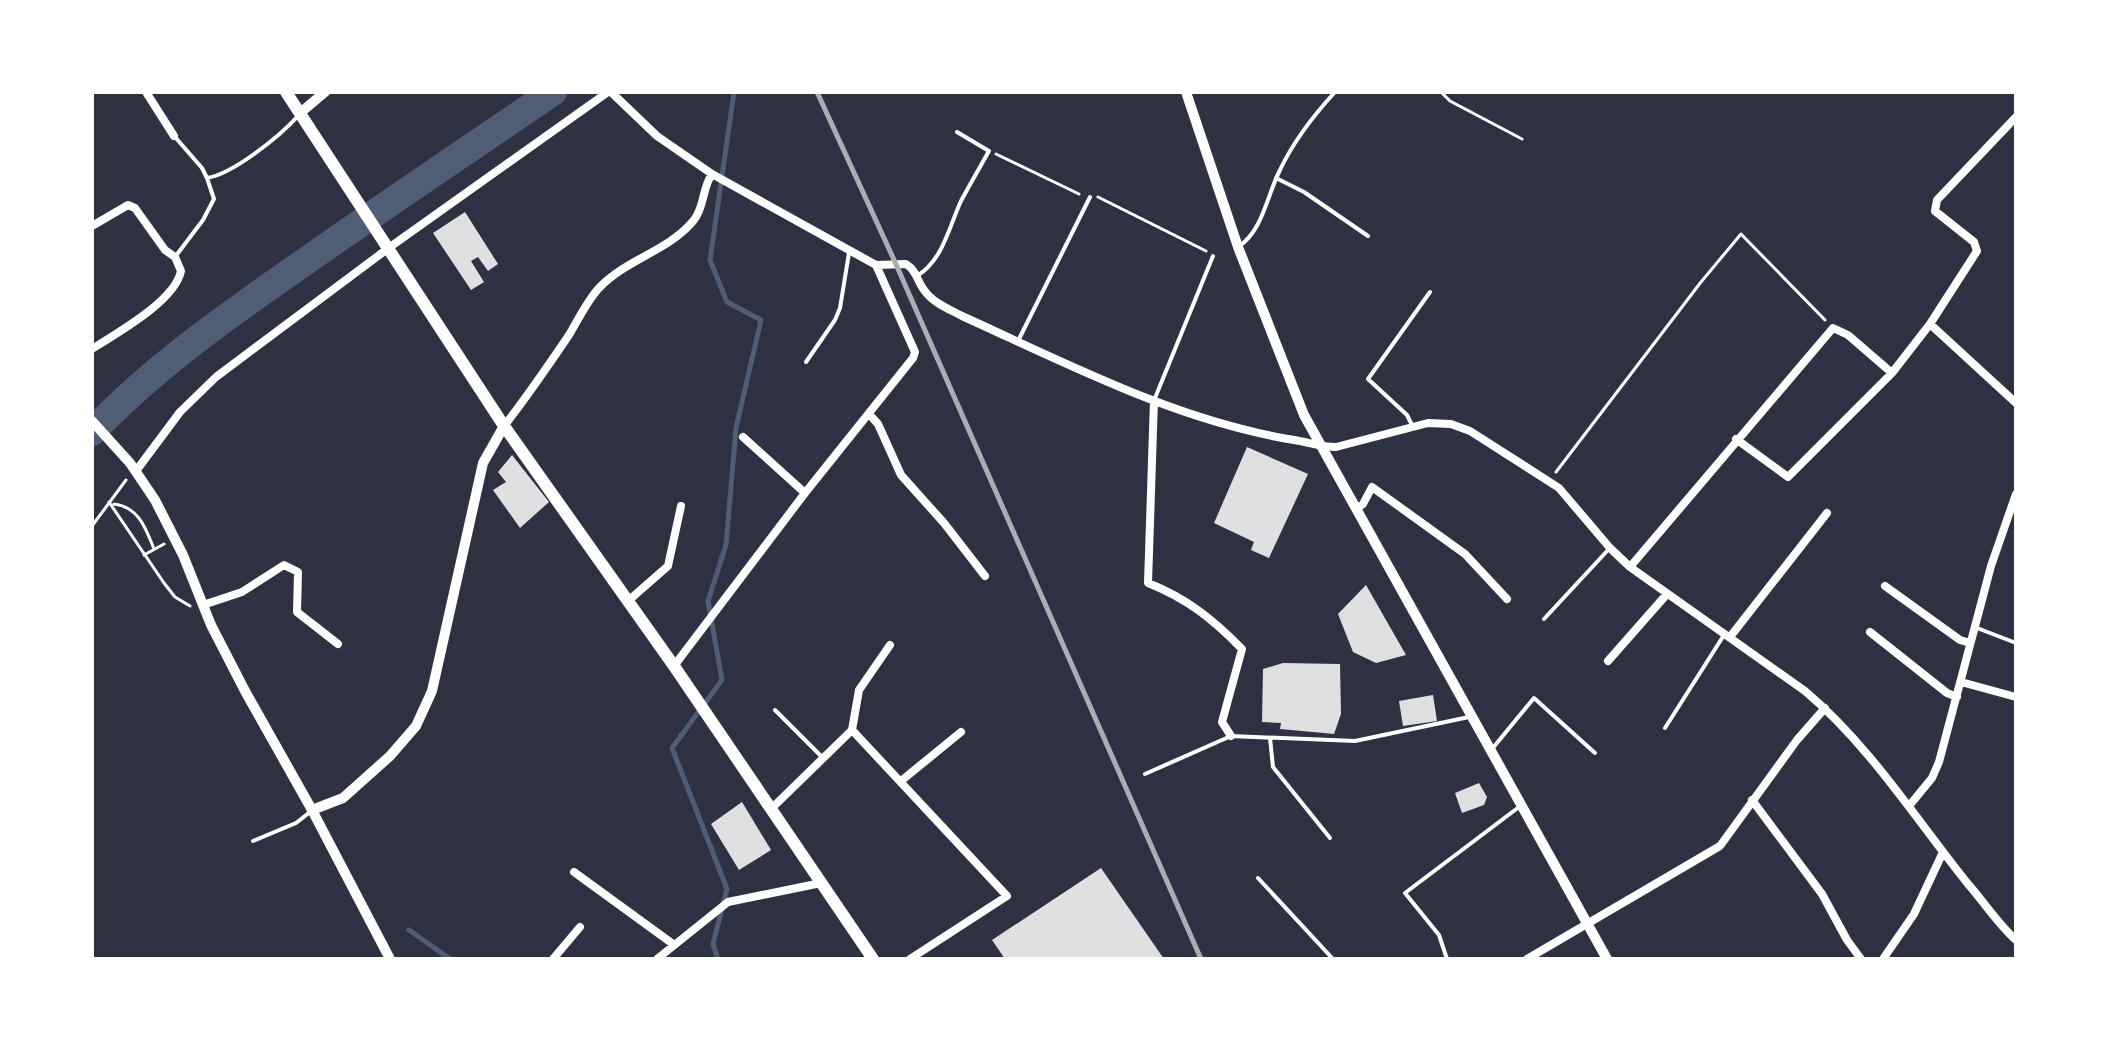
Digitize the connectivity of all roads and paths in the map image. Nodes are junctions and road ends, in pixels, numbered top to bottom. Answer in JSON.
{"nodes":[{"id":1,"x":146,"y":92,"type":"edge"},
{"id":2,"x":286,"y":92,"type":"edge"},
{"id":3,"x":325,"y":92,"type":"edge"},
{"id":4,"x":610,"y":92,"type":"edge"},
{"id":5,"x":1186,"y":92,"type":"edge"},
{"id":6,"x":1335,"y":92,"type":"edge"},
{"id":7,"x":1441,"y":92,"type":"edge"},
{"id":8,"x":300,"y":113,"type":"junction"},
{"id":9,"x":2016,"y":117,"type":"edge"},
{"id":10,"x":957,"y":132,"type":"dead end"},
{"id":11,"x":174,"y":136,"type":"joint"},
{"id":12,"x":1522,"y":139,"type":"dead end"},
{"id":13,"x":989,"y":151,"type":"junction"},
{"id":14,"x":712,"y":174,"type":"junction"},
{"id":15,"x":207,"y":178,"type":"junction"},
{"id":16,"x":1276,"y":178,"type":"junction"},
{"id":17,"x":1090,"y":197,"type":"junction"},
{"id":18,"x":93,"y":223,"type":"edge"},
{"id":19,"x":1368,"y":236,"type":"dead end"},
{"id":20,"x":387,"y":244,"type":"junction"},
{"id":21,"x":1238,"y":247,"type":"junction"},
{"id":22,"x":849,"y":250,"type":"junction"},
{"id":23,"x":1213,"y":256,"type":"joint"},
{"id":24,"x":175,"y":257,"type":"junction"},
{"id":25,"x":876,"y":265,"type":"junction"},
{"id":26,"x":917,"y":276,"type":"junction"},
{"id":27,"x":1430,"y":292,"type":"dead end"},
{"id":28,"x":1930,"y":324,"type":"junction"},
{"id":29,"x":1833,"y":328,"type":"junction"},
{"id":30,"x":1018,"y":341,"type":"junction"},
{"id":31,"x":92,"y":349,"type":"edge"},
{"id":32,"x":806,"y":362,"type":"dead end"},
{"id":33,"x":1892,"y":373,"type":"junction"},
{"id":34,"x":1154,"y":400,"type":"junction"},
{"id":35,"x":2016,"y":403,"type":"edge"},
{"id":36,"x":869,"y":414,"type":"junction"},
{"id":37,"x":92,"y":421,"type":"edge"},
{"id":38,"x":504,"y":426,"type":"junction"},
{"id":39,"x":1413,"y":427,"type":"junction"},
{"id":40,"x":743,"y":437,"type":"dead end"},
{"id":41,"x":1736,"y":439,"type":"junction"},
{"id":42,"x":1320,"y":446,"type":"junction"},
{"id":43,"x":133,"y":467,"type":"junction"},
{"id":44,"x":126,"y":480,"type":"dead end"},
{"id":45,"x":1549,"y":481,"type":"junction"},
{"id":46,"x":805,"y":493,"type":"junction"},
{"id":47,"x":2016,"y":494,"type":"edge"},
{"id":48,"x":111,"y":503,"type":"junction"},
{"id":49,"x":681,"y":506,"type":"dead end"},
{"id":50,"x":1356,"y":509,"type":"junction"},
{"id":51,"x":1827,"y":513,"type":"dead end"},
{"id":52,"x":92,"y":526,"type":"edge"},
{"id":53,"x":164,"y":544,"type":"dead end"},
{"id":54,"x":1610,"y":548,"type":"junction"},
{"id":55,"x":154,"y":549,"type":"junction"},
{"id":56,"x":144,"y":555,"type":"junction"},
{"id":57,"x":1630,"y":567,"type":"junction"},
{"id":58,"x":985,"y":576,"type":"dead end"},
{"id":59,"x":1885,"y":586,"type":"dead end"},
{"id":60,"x":1667,"y":594,"type":"junction"},
{"id":61,"x":1507,"y":599,"type":"dead end"},
{"id":62,"x":628,"y":601,"type":"junction"},
{"id":63,"x":199,"y":606,"type":"junction"},
{"id":64,"x":1544,"y":619,"type":"dead end"},
{"id":65,"x":1974,"y":628,"type":"junction"},
{"id":66,"x":1870,"y":632,"type":"dead end"},
{"id":67,"x":1728,"y":635,"type":"junction"},
{"id":68,"x":1970,"y":643,"type":"junction"},
{"id":69,"x":2016,"y":643,"type":"edge"},
{"id":70,"x":338,"y":644,"type":"dead end"},
{"id":71,"x":890,"y":645,"type":"dead end"},
{"id":72,"x":1608,"y":661,"type":"dead end"},
{"id":73,"x":674,"y":666,"type":"junction"},
{"id":74,"x":1961,"y":682,"type":"junction"},
{"id":75,"x":1957,"y":697,"type":"junction"},
{"id":76,"x":2016,"y":697,"type":"edge"},
{"id":77,"x":1825,"y":708,"type":"junction"},
{"id":78,"x":775,"y":710,"type":"dead end"},
{"id":79,"x":1472,"y":717,"type":"junction"},
{"id":80,"x":1665,"y":728,"type":"dead end"},
{"id":81,"x":852,"y":730,"type":"junction"},
{"id":82,"x":961,"y":732,"type":"dead end"},
{"id":83,"x":1231,"y":736,"type":"junction"},
{"id":84,"x":1270,"y":738,"type":"junction"},
{"id":85,"x":1491,"y":751,"type":"junction"},
{"id":86,"x":1595,"y":753,"type":"dead end"},
{"id":87,"x":823,"y":758,"type":"junction"},
{"id":88,"x":1145,"y":774,"type":"dead end"},
{"id":89,"x":901,"y":781,"type":"junction"},
{"id":90,"x":1752,"y":800,"type":"junction"},
{"id":91,"x":1521,"y":805,"type":"junction"},
{"id":92,"x":1909,"y":806,"type":"junction"},
{"id":93,"x":312,"y":810,"type":"junction"},
{"id":94,"x":770,"y":810,"type":"junction"},
{"id":95,"x":1330,"y":838,"type":"dead end"},
{"id":96,"x":253,"y":841,"type":"dead end"},
{"id":97,"x":1943,"y":852,"type":"junction"},
{"id":98,"x":574,"y":872,"type":"dead end"},
{"id":99,"x":1258,"y":878,"type":"dead end"},
{"id":100,"x":821,"y":883,"type":"junction"},
{"id":101,"x":1586,"y":922,"type":"junction"},
{"id":102,"x":580,"y":927,"type":"dead end"},
{"id":103,"x":2016,"y":940,"type":"edge"},
{"id":104,"x":673,"y":944,"type":"junction"},
{"id":105,"x":390,"y":959,"type":"edge"},
{"id":106,"x":553,"y":959,"type":"edge"},
{"id":107,"x":657,"y":959,"type":"edge"},
{"id":108,"x":873,"y":959,"type":"edge"},
{"id":109,"x":910,"y":959,"type":"edge"},
{"id":110,"x":1333,"y":959,"type":"edge"},
{"id":111,"x":1447,"y":959,"type":"edge"},
{"id":112,"x":1527,"y":959,"type":"edge"},
{"id":113,"x":1607,"y":959,"type":"edge"},
{"id":114,"x":1861,"y":959,"type":"edge"},
{"id":115,"x":1883,"y":959,"type":"edge"}],
"edges":[{"from":1,"to":11,"type":"street"},
{"from":2,"to":8,"type":"main road"},
{"from":3,"to":8,"type":"street"},
{"from":4,"to":14,"type":"street"},
{"from":4,"to":20,"type":"street"},
{"from":5,"to":21,"type":"street"},
{"from":6,"to":16,"type":"lane"},
{"from":7,"to":12,"type":"path"},
{"from":8,"to":15,"type":"lane"},
{"from":8,"to":20,"type":"main road"},
{"from":9,"to":28,"type":"street"},
{"from":10,"to":13,"type":"lane"},
{"from":11,"to":15,"type":"lane"},
{"from":13,"to":17,"type":"path"},
{"from":13,"to":26,"type":"lane"},
{"from":14,"to":22,"type":"street"},
{"from":14,"to":38,"type":"street"},
{"from":15,"to":24,"type":"lane"},
{"from":16,"to":19,"type":"lane"},
{"from":16,"to":21,"type":"lane"},
{"from":17,"to":23,"type":"path"},
{"from":17,"to":30,"type":"lane"},
{"from":18,"to":24,"type":"street"},
{"from":20,"to":38,"type":"main road"},
{"from":20,"to":43,"type":"street"},
{"from":21,"to":42,"type":"street"},
{"from":22,"to":25,"type":"street"},
{"from":22,"to":32,"type":"lane"},
{"from":23,"to":34,"type":"lane"},
{"from":24,"to":31,"type":"street"},
{"from":25,"to":26,"type":"street"},
{"from":25,"to":36,"type":"street"},
{"from":26,"to":30,"type":"street"},
{"from":27,"to":39,"type":"lane"},
{"from":28,"to":33,"type":"street"},
{"from":28,"to":35,"type":"street"},
{"from":29,"to":33,"type":"street"},
{"from":29,"to":41,"type":"street"},
{"from":29,"to":45,"type":"path"},
{"from":30,"to":34,"type":"street"},
{"from":33,"to":41,"type":"street"},
{"from":34,"to":42,"type":"street"},
{"from":34,"to":83,"type":"street"},
{"from":36,"to":46,"type":"street"},
{"from":36,"to":58,"type":"street"},
{"from":37,"to":43,"type":"street"},
{"from":38,"to":62,"type":"main road"},
{"from":38,"to":93,"type":"street"},
{"from":39,"to":42,"type":"street"},
{"from":39,"to":45,"type":"street"},
{"from":40,"to":46,"type":"street"},
{"from":41,"to":57,"type":"street"},
{"from":42,"to":50,"type":"street"},
{"from":43,"to":63,"type":"street"},
{"from":44,"to":48,"type":"path"},
{"from":45,"to":54,"type":"street"},
{"from":46,"to":73,"type":"street"},
{"from":47,"to":65,"type":"street"},
{"from":48,"to":52,"type":"path"},
{"from":48,"to":55,"type":"path"},
{"from":48,"to":56,"type":"path"},
{"from":49,"to":62,"type":"street"},
{"from":50,"to":61,"type":"street"},
{"from":50,"to":79,"type":"street"},
{"from":51,"to":67,"type":"street"},
{"from":53,"to":55,"type":"path"},
{"from":54,"to":57,"type":"street"},
{"from":54,"to":64,"type":"lane"},
{"from":55,"to":56,"type":"path"},
{"from":56,"to":63,"type":"path"},
{"from":57,"to":60,"type":"street"},
{"from":59,"to":68,"type":"street"},
{"from":60,"to":67,"type":"street"},
{"from":60,"to":72,"type":"street"},
{"from":62,"to":73,"type":"main road"},
{"from":63,"to":70,"type":"street"},
{"from":63,"to":93,"type":"street"},
{"from":65,"to":68,"type":"street"},
{"from":65,"to":69,"type":"lane"},
{"from":66,"to":75,"type":"street"},
{"from":67,"to":77,"type":"street"},
{"from":67,"to":80,"type":"lane"},
{"from":68,"to":74,"type":"street"},
{"from":71,"to":81,"type":"street"},
{"from":73,"to":94,"type":"main road"},
{"from":74,"to":75,"type":"street"},
{"from":74,"to":76,"type":"street"},
{"from":75,"to":92,"type":"street"},
{"from":77,"to":90,"type":"street"},
{"from":77,"to":92,"type":"street"},
{"from":78,"to":87,"type":"lane"},
{"from":79,"to":84,"type":"lane"},
{"from":79,"to":85,"type":"street"},
{"from":81,"to":87,"type":"street"},
{"from":81,"to":89,"type":"street"},
{"from":82,"to":89,"type":"street"},
{"from":83,"to":84,"type":"lane"},
{"from":83,"to":88,"type":"lane"},
{"from":84,"to":95,"type":"lane"},
{"from":85,"to":86,"type":"lane"},
{"from":85,"to":91,"type":"street"},
{"from":87,"to":94,"type":"street"},
{"from":89,"to":109,"type":"street"},
{"from":90,"to":101,"type":"street"},
{"from":90,"to":114,"type":"street"},
{"from":91,"to":101,"type":"street"},
{"from":91,"to":111,"type":"lane"},
{"from":92,"to":97,"type":"street"},
{"from":93,"to":96,"type":"lane"},
{"from":93,"to":105,"type":"street"},
{"from":94,"to":100,"type":"main road"},
{"from":97,"to":103,"type":"street"},
{"from":97,"to":115,"type":"street"},
{"from":98,"to":104,"type":"street"},
{"from":99,"to":110,"type":"lane"},
{"from":100,"to":104,"type":"street"},
{"from":100,"to":108,"type":"main road"},
{"from":101,"to":112,"type":"street"},
{"from":101,"to":113,"type":"street"},
{"from":102,"to":106,"type":"street"},
{"from":104,"to":107,"type":"street"}]}
